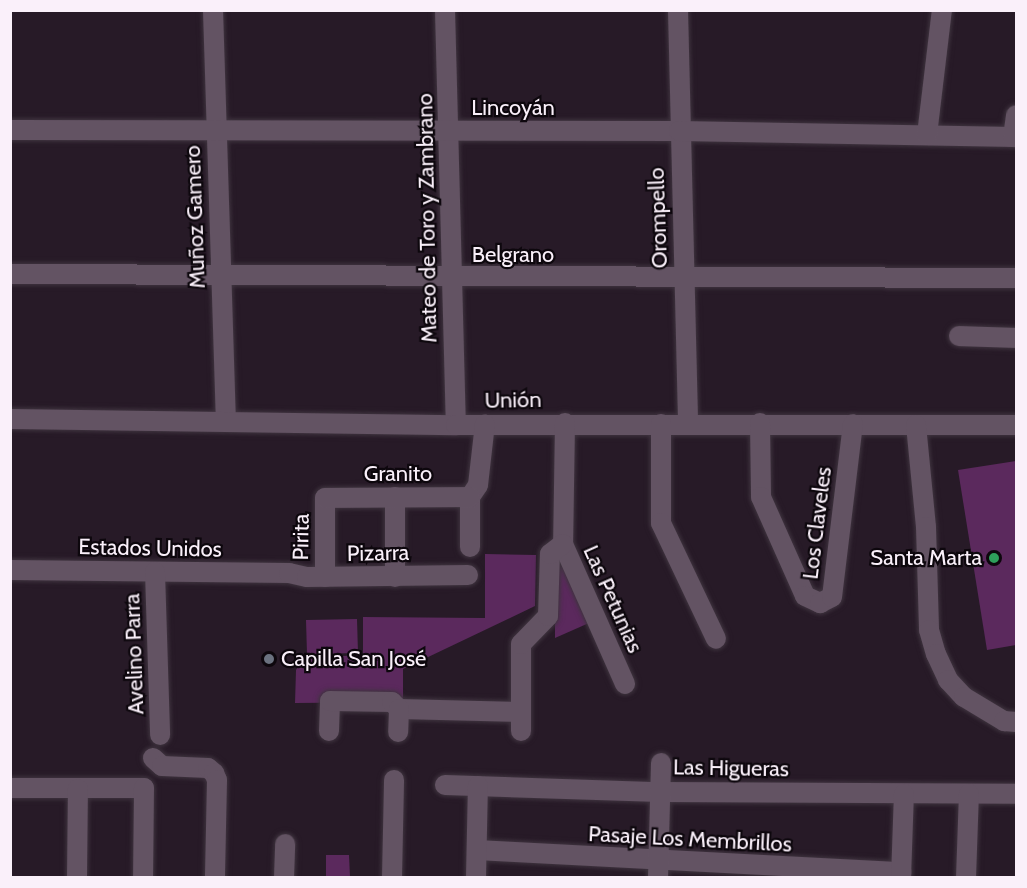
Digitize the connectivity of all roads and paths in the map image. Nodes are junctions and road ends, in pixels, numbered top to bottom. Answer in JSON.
{"nodes":[{"id":1,"x":213,"y":10,"type":"edge"},
{"id":2,"x":445,"y":10,"type":"edge"},
{"id":3,"x":678,"y":10,"type":"edge"},
{"id":4,"x":942,"y":10,"type":"edge"},
{"id":5,"x":1017,"y":115,"type":"edge"},
{"id":6,"x":217,"y":129,"type":"junction"},
{"id":7,"x":10,"y":130,"type":"edge"},
{"id":8,"x":679,"y":131,"type":"junction"},
{"id":9,"x":449,"y":132,"type":"junction"},
{"id":10,"x":927,"y":135,"type":"junction"},
{"id":11,"x":1015,"y":137,"type":"edge"},
{"id":12,"x":10,"y":274,"type":"edge"},
{"id":13,"x":221,"y":276,"type":"junction"},
{"id":14,"x":684,"y":278,"type":"junction"},
{"id":15,"x":1017,"y":278,"type":"edge"},
{"id":16,"x":452,"y":279,"type":"junction"},
{"id":17,"x":959,"y":336,"type":"dead end"},
{"id":18,"x":1017,"y":338,"type":"edge"},
{"id":19,"x":10,"y":419,"type":"edge"},
{"id":20,"x":226,"y":422,"type":"junction"},
{"id":21,"x":565,"y":423,"type":"junction"},
{"id":22,"x":760,"y":423,"type":"junction"},
{"id":23,"x":485,"y":424,"type":"junction"},
{"id":24,"x":661,"y":424,"type":"junction"},
{"id":25,"x":688,"y":424,"type":"junction"},
{"id":26,"x":853,"y":424,"type":"junction"},
{"id":27,"x":456,"y":425,"type":"junction"},
{"id":28,"x":916,"y":425,"type":"junction"},
{"id":29,"x":1017,"y":425,"type":"edge"},
{"id":30,"x":395,"y":497,"type":"junction"},
{"id":31,"x":326,"y":498,"type":"joint"},
{"id":32,"x":470,"y":498,"type":"junction"},
{"id":33,"x":563,"y":544,"type":"junction"},
{"id":34,"x":470,"y":547,"type":"dead end"},
{"id":35,"x":10,"y":570,"type":"edge"},
{"id":36,"x":155,"y":572,"type":"junction"},
{"id":37,"x":289,"y":573,"type":"joint"},
{"id":38,"x":468,"y":575,"type":"dead end"},
{"id":39,"x":325,"y":577,"type":"junction"},
{"id":40,"x":395,"y":577,"type":"junction"},
{"id":41,"x":716,"y":639,"type":"dead end"},
{"id":42,"x":625,"y":684,"type":"dead end"},
{"id":43,"x":399,"y":709,"type":"junction"},
{"id":44,"x":1017,"y":722,"type":"edge"},
{"id":45,"x":329,"y":731,"type":"dead end"},
{"id":46,"x":398,"y":732,"type":"dead end"},
{"id":47,"x":160,"y":735,"type":"dead end"},
{"id":48,"x":153,"y":758,"type":"dead end"},
{"id":49,"x":662,"y":763,"type":"dead end"},
{"id":50,"x":394,"y":780,"type":"dead end"},
{"id":51,"x":445,"y":785,"type":"dead end"},
{"id":52,"x":478,"y":786,"type":"junction"},
{"id":53,"x":10,"y":788,"type":"edge"},
{"id":54,"x":78,"y":789,"type":"junction"},
{"id":55,"x":660,"y":792,"type":"junction"},
{"id":56,"x":904,"y":794,"type":"junction"},
{"id":57,"x":969,"y":794,"type":"junction"},
{"id":58,"x":1017,"y":794,"type":"edge"},
{"id":59,"x":285,"y":844,"type":"dead end"},
{"id":60,"x":477,"y":850,"type":"junction"},
{"id":61,"x":658,"y":870,"type":"edge"},
{"id":62,"x":901,"y":875,"type":"edge"},
{"id":63,"x":77,"y":878,"type":"edge"},
{"id":64,"x":143,"y":878,"type":"edge"},
{"id":65,"x":215,"y":878,"type":"edge"},
{"id":66,"x":284,"y":878,"type":"edge"},
{"id":67,"x":392,"y":878,"type":"edge"},
{"id":68,"x":476,"y":878,"type":"edge"},
{"id":69,"x":966,"y":878,"type":"edge"}],
"edges":[{"from":1,"to":6,"type":"street","name":"Muñoz Gamero"},
{"from":2,"to":9,"type":"street","name":"Mateo de Toro y Zambrano"},
{"from":3,"to":8,"type":"street","name":"Orompello"},
{"from":4,"to":10,"type":"street"},
{"from":5,"to":11,"type":"street"},
{"from":6,"to":7,"type":"street","name":"Lincoyán"},
{"from":6,"to":9,"type":"street","name":"Lincoyán"},
{"from":6,"to":13,"type":"street","name":"Muñoz Gamero"},
{"from":8,"to":9,"type":"street","name":"Lincoyán"},
{"from":8,"to":10,"type":"street","name":"Lincoyán"},
{"from":8,"to":14,"type":"street","name":"Orompello"},
{"from":9,"to":16,"type":"street","name":"Mateo de Toro y Zambrano"},
{"from":10,"to":11,"type":"street","name":"Lincoyán"},
{"from":12,"to":13,"type":"street","name":"Belgrano"},
{"from":13,"to":16,"type":"street","name":"Belgrano"},
{"from":13,"to":20,"type":"street","name":"Muñoz Gamero"},
{"from":14,"to":15,"type":"street","name":"Belgrano"},
{"from":14,"to":16,"type":"street","name":"Belgrano"},
{"from":14,"to":25,"type":"street","name":"Orompello"},
{"from":16,"to":27,"type":"street","name":"Mateo de Toro y Zambrano"},
{"from":17,"to":18,"type":"street"},
{"from":19,"to":20,"type":"street","name":"Unión"},
{"from":20,"to":27,"type":"street","name":"Unión"},
{"from":21,"to":23,"type":"street","name":"Unión"},
{"from":21,"to":24,"type":"street","name":"Unión"},
{"from":21,"to":33,"type":"street","name":"Las Petunias"},
{"from":22,"to":25,"type":"street","name":"Unión"},
{"from":22,"to":26,"type":"street","name":"Unión"},
{"from":22,"to":26,"type":"street","name":"Los Claveles"},
{"from":23,"to":27,"type":"street","name":"Unión"},
{"from":23,"to":32,"type":"street"},
{"from":24,"to":25,"type":"street","name":"Unión"},
{"from":24,"to":41,"type":"street"},
{"from":26,"to":28,"type":"street","name":"Unión"},
{"from":28,"to":29,"type":"street","name":"Unión"},
{"from":28,"to":44,"type":"street"},
{"from":30,"to":31,"type":"street","name":"Granito"},
{"from":30,"to":32,"type":"street","name":"Granito"},
{"from":30,"to":40,"type":"street"},
{"from":31,"to":39,"type":"street","name":"Pirita"},
{"from":32,"to":34,"type":"street"},
{"from":33,"to":42,"type":"street","name":"Las Petunias"},
{"from":33,"to":43,"type":"street"},
{"from":35,"to":36,"type":"street","name":"Estados Unidos"},
{"from":36,"to":37,"type":"street","name":"Estados Unidos"},
{"from":36,"to":47,"type":"street","name":"Avelino Parra"},
{"from":37,"to":39,"type":"street","name":"Pizarra"},
{"from":38,"to":40,"type":"street","name":"Pizarra"},
{"from":39,"to":40,"type":"street","name":"Pizarra"},
{"from":43,"to":45,"type":"street"},
{"from":43,"to":46,"type":"street"},
{"from":48,"to":65,"type":"street"},
{"from":49,"to":55,"type":"street"},
{"from":50,"to":67,"type":"street"},
{"from":51,"to":52,"type":"street","name":"Las Higueras"},
{"from":52,"to":55,"type":"street","name":"Las Higueras"},
{"from":52,"to":60,"type":"street"},
{"from":53,"to":54,"type":"street"},
{"from":54,"to":63,"type":"street"},
{"from":54,"to":64,"type":"street"},
{"from":55,"to":56,"type":"street","name":"Las Higueras"},
{"from":55,"to":61,"type":"street"},
{"from":56,"to":57,"type":"street","name":"Las Higueras"},
{"from":56,"to":62,"type":"street"},
{"from":57,"to":58,"type":"street","name":"Las Higueras"},
{"from":57,"to":69,"type":"street"},
{"from":59,"to":66,"type":"street"},
{"from":60,"to":61,"type":"street","name":"Pasaje Los Membrillos"},
{"from":60,"to":68,"type":"street"},
{"from":61,"to":62,"type":"street","name":"Pasaje Los Membrillos"}]}
